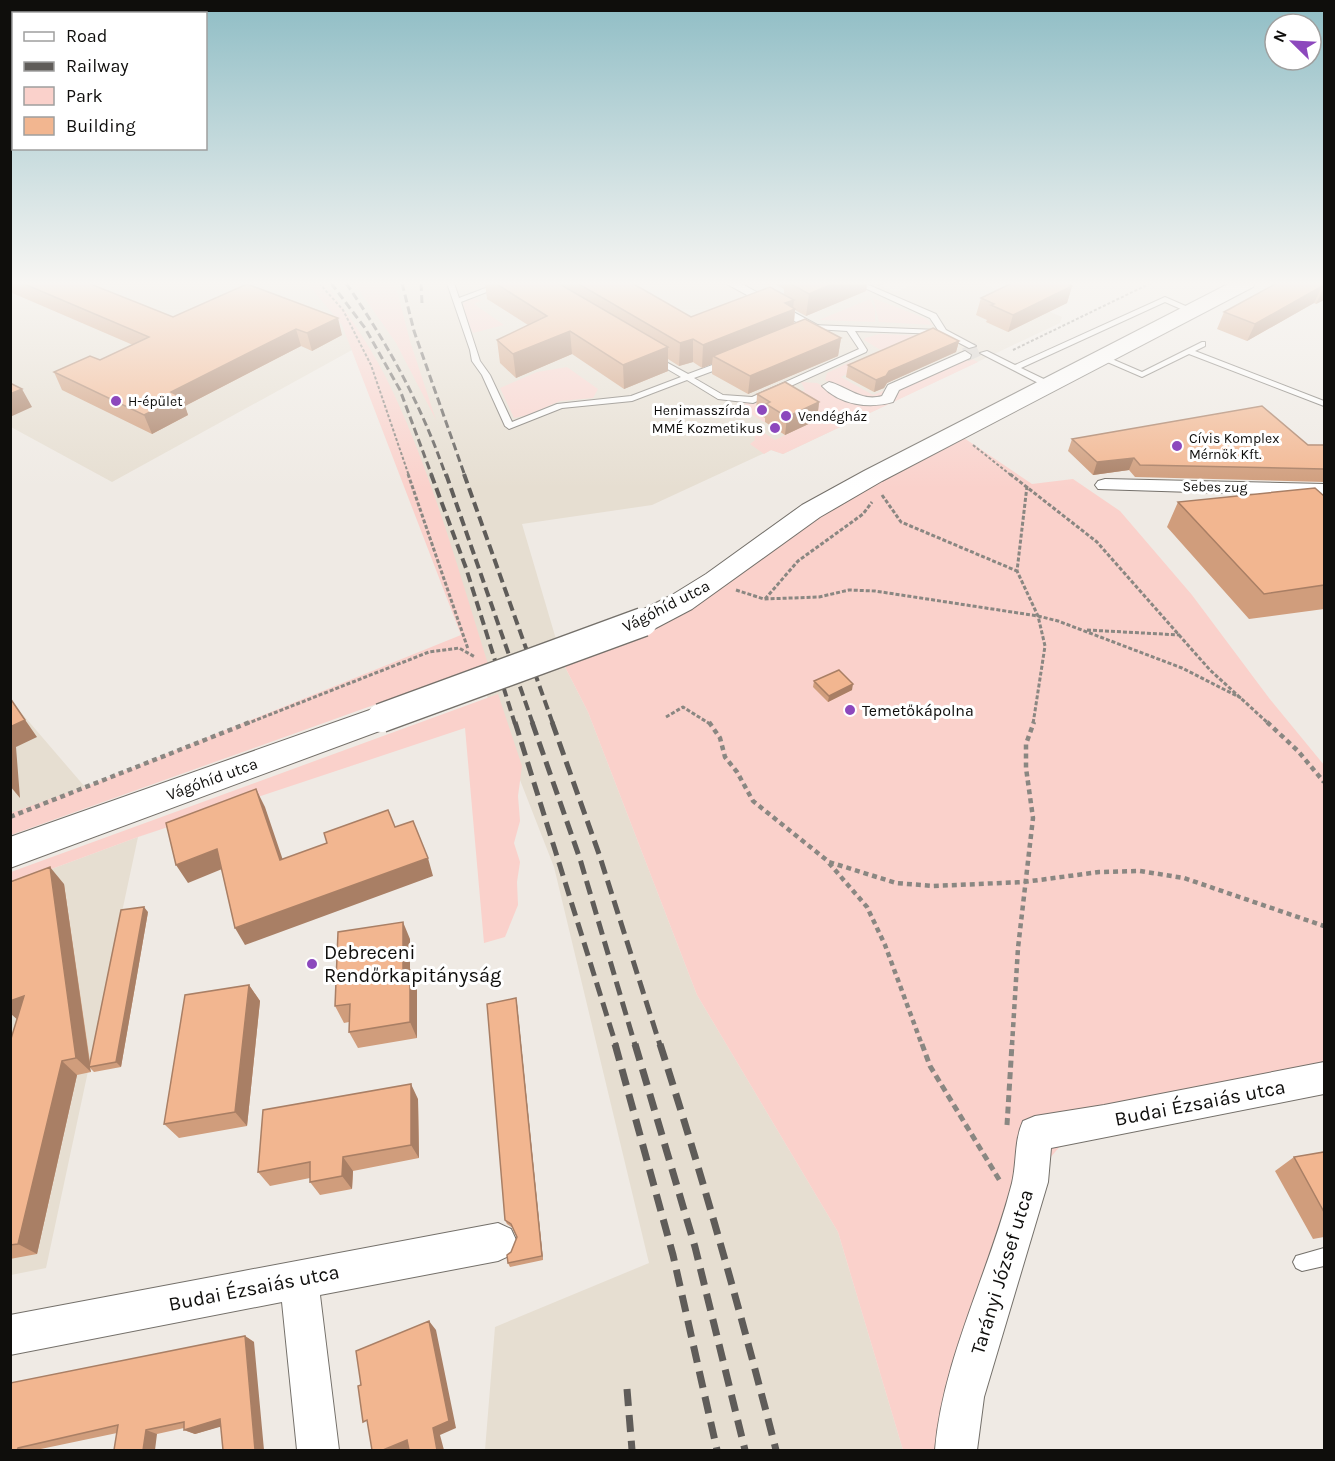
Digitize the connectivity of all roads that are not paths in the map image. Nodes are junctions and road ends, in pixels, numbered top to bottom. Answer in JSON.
{"nodes":[{"id":1,"x":474,"y":351,"type":"edge"},
{"id":2,"x":861,"y":351,"type":"edge"},
{"id":3,"x":968,"y":351,"type":"tunnel mouth"},
{"id":4,"x":1052,"y":351,"type":"edge"},
{"id":5,"x":1115,"y":351,"type":"edge"},
{"id":6,"x":1189,"y":351,"type":"joint"},
{"id":7,"x":645,"y":352,"type":"edge"},
{"id":8,"x":984,"y":353,"type":"dead end"},
{"id":9,"x":1102,"y":358,"type":"junction"},
{"id":10,"x":736,"y":359,"type":"edge"},
{"id":11,"x":1015,"y":368,"type":"junction"},
{"id":12,"x":811,"y":375,"type":"junction"},
{"id":13,"x":687,"y":378,"type":"junction"},
{"id":14,"x":1049,"y":385,"type":"junction"},
{"id":15,"x":829,"y":386,"type":"joint"},
{"id":16,"x":1324,"y":404,"type":"edge"},
{"id":17,"x":1105,"y":485,"type":"dead end"},
{"id":18,"x":1324,"y":489,"type":"edge"},
{"id":19,"x":10,"y":853,"type":"edge"},
{"id":20,"x":1324,"y":1078,"type":"edge"},
{"id":21,"x":1076,"y":1127,"type":"joint"},
{"id":22,"x":498,"y":1242,"type":"dead end"},
{"id":23,"x":1324,"y":1257,"type":"edge"},
{"id":24,"x":1302,"y":1262,"type":"dead end"},
{"id":25,"x":299,"y":1279,"type":"junction"},
{"id":26,"x":10,"y":1335,"type":"edge"},
{"id":27,"x":318,"y":1450,"type":"edge"},
{"id":28,"x":956,"y":1450,"type":"edge"}],
"edges":[{"from":1,"to":13,"type":"lane"},
{"from":2,"to":12,"type":"lane"},
{"from":3,"to":15,"type":"street"},
{"from":4,"to":11,"type":"lane"},
{"from":5,"to":9,"type":"main road","name":"Vágóhíd utca"},
{"from":6,"to":9,"type":"lane"},
{"from":6,"to":16,"type":"lane"},
{"from":7,"to":13,"type":"lane"},
{"from":8,"to":11,"type":"lane"},
{"from":9,"to":14,"type":"main road","name":"Vágóhíd utca"},
{"from":10,"to":13,"type":"lane"},
{"from":11,"to":14,"type":"lane"},
{"from":12,"to":13,"type":"lane"},
{"from":12,"to":15,"type":"lane"},
{"from":14,"to":19,"type":"main road","name":"Vágóhíd utca","bridge":true},
{"from":17,"to":18,"type":"street","name":"Sebes zug"},
{"from":20,"to":21,"type":"street","name":"Budai Ézsaiás utca"},
{"from":21,"to":28,"type":"street","name":"Tarányi József utca"},
{"from":22,"to":25,"type":"street","name":"Budai Ézsaiás utca"},
{"from":23,"to":24,"type":"lane"},
{"from":25,"to":26,"type":"street","name":"Budai Ézsaiás utca"},
{"from":25,"to":27,"type":"street"}]}
